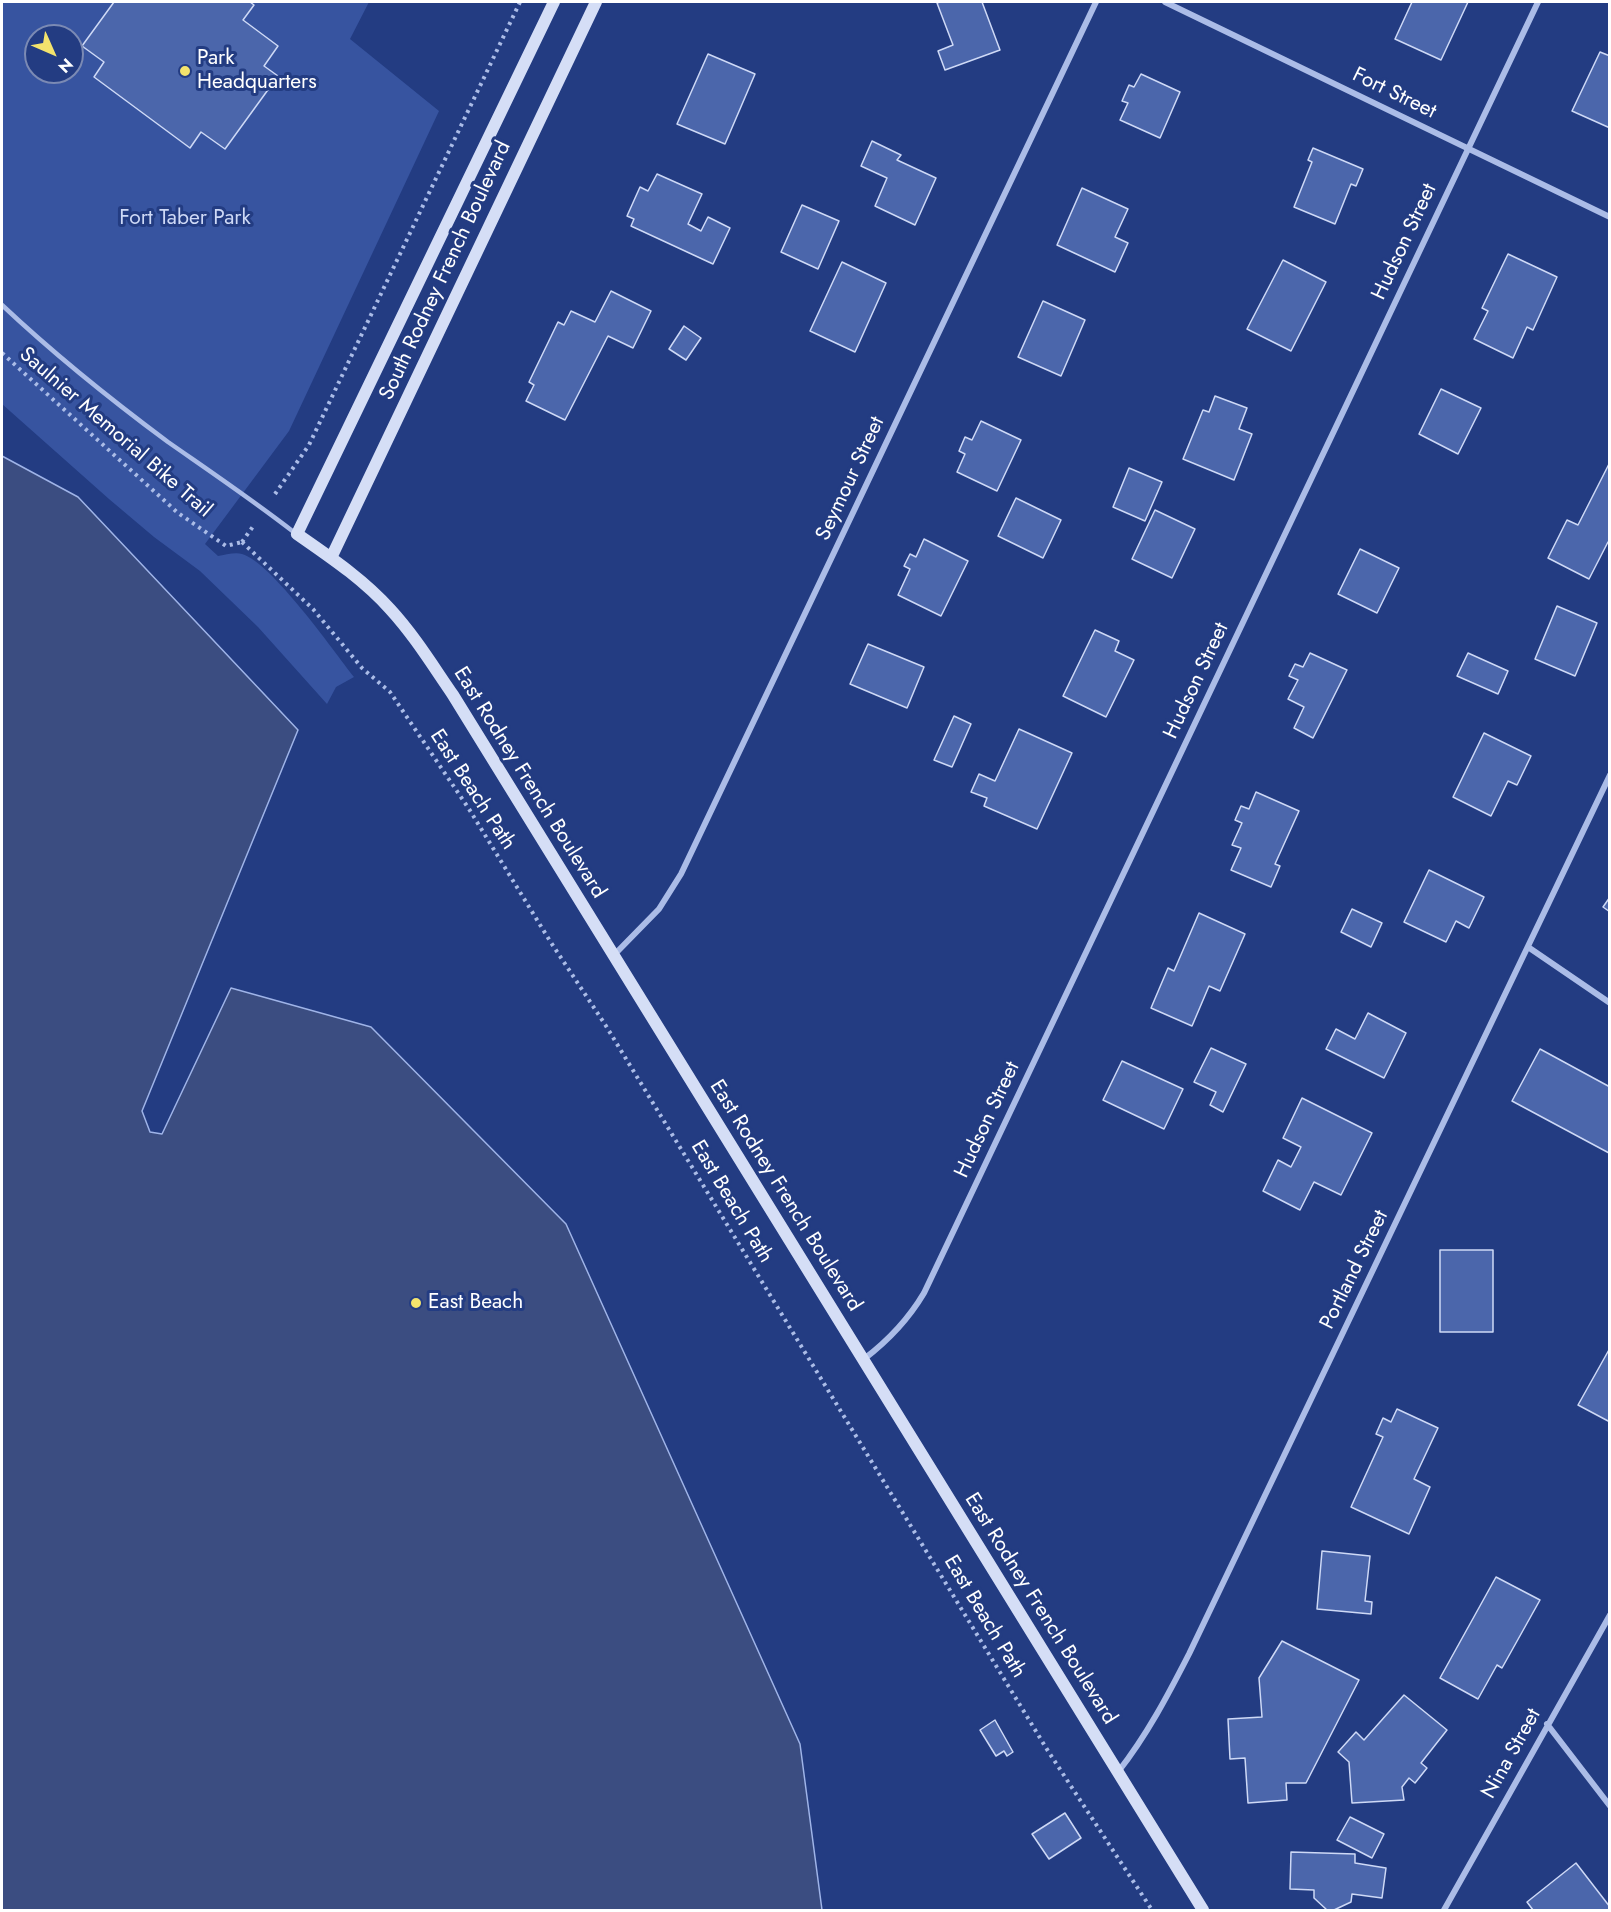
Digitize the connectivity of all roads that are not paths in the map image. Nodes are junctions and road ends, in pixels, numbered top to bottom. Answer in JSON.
{"nodes":[{"id":1,"x":554,"y":2,"type":"edge"},
{"id":2,"x":596,"y":2,"type":"edge"},
{"id":3,"x":1096,"y":2,"type":"edge"},
{"id":4,"x":1165,"y":2,"type":"edge"},
{"id":5,"x":1538,"y":2,"type":"edge"},
{"id":6,"x":1468,"y":148,"type":"junction"},
{"id":7,"x":1610,"y":217,"type":"edge"},
{"id":8,"x":2,"y":305,"type":"edge"},
{"id":9,"x":297,"y":534,"type":"junction"},
{"id":10,"x":331,"y":558,"type":"junction"},
{"id":11,"x":1610,"y":775,"type":"edge"},
{"id":12,"x":1528,"y":947,"type":"junction"},
{"id":13,"x":614,"y":955,"type":"junction"},
{"id":14,"x":1610,"y":1003,"type":"edge"},
{"id":15,"x":864,"y":1359,"type":"junction"},
{"id":16,"x":1610,"y":1615,"type":"edge"},
{"id":17,"x":1547,"y":1724,"type":"junction"},
{"id":18,"x":1118,"y":1772,"type":"junction"},
{"id":19,"x":1610,"y":1806,"type":"edge"},
{"id":20,"x":1203,"y":1911,"type":"edge"},
{"id":21,"x":1444,"y":1911,"type":"edge"}],
"edges":[{"from":1,"to":9,"type":"main road","name":"South Rodney French Boulevard"},
{"from":2,"to":10,"type":"main road","name":"South Rodney French Boulevard"},
{"from":3,"to":13,"type":"street","name":"Seymour Street"},
{"from":4,"to":6,"type":"street","name":"Fort Street"},
{"from":5,"to":6,"type":"street","name":"Hudson Street"},
{"from":6,"to":7,"type":"street","name":"Fort Street"},
{"from":6,"to":15,"type":"street","name":"Hudson Street"},
{"from":8,"to":9,"type":"lane"},
{"from":9,"to":10,"type":"main road","name":"East Rodney French Boulevard"},
{"from":10,"to":13,"type":"main road","name":"East Rodney French Boulevard"},
{"from":11,"to":12,"type":"street","name":"Portland Street"},
{"from":12,"to":14,"type":"street"},
{"from":12,"to":18,"type":"street","name":"Portland Street"},
{"from":13,"to":15,"type":"main road","name":"East Rodney French Boulevard"},
{"from":15,"to":18,"type":"main road","name":"East Rodney French Boulevard"},
{"from":16,"to":17,"type":"street","name":"Nina Street"},
{"from":17,"to":19,"type":"street"},
{"from":17,"to":21,"type":"street","name":"Nina Street"},
{"from":18,"to":20,"type":"main road","name":"East Rodney French Boulevard"}]}
